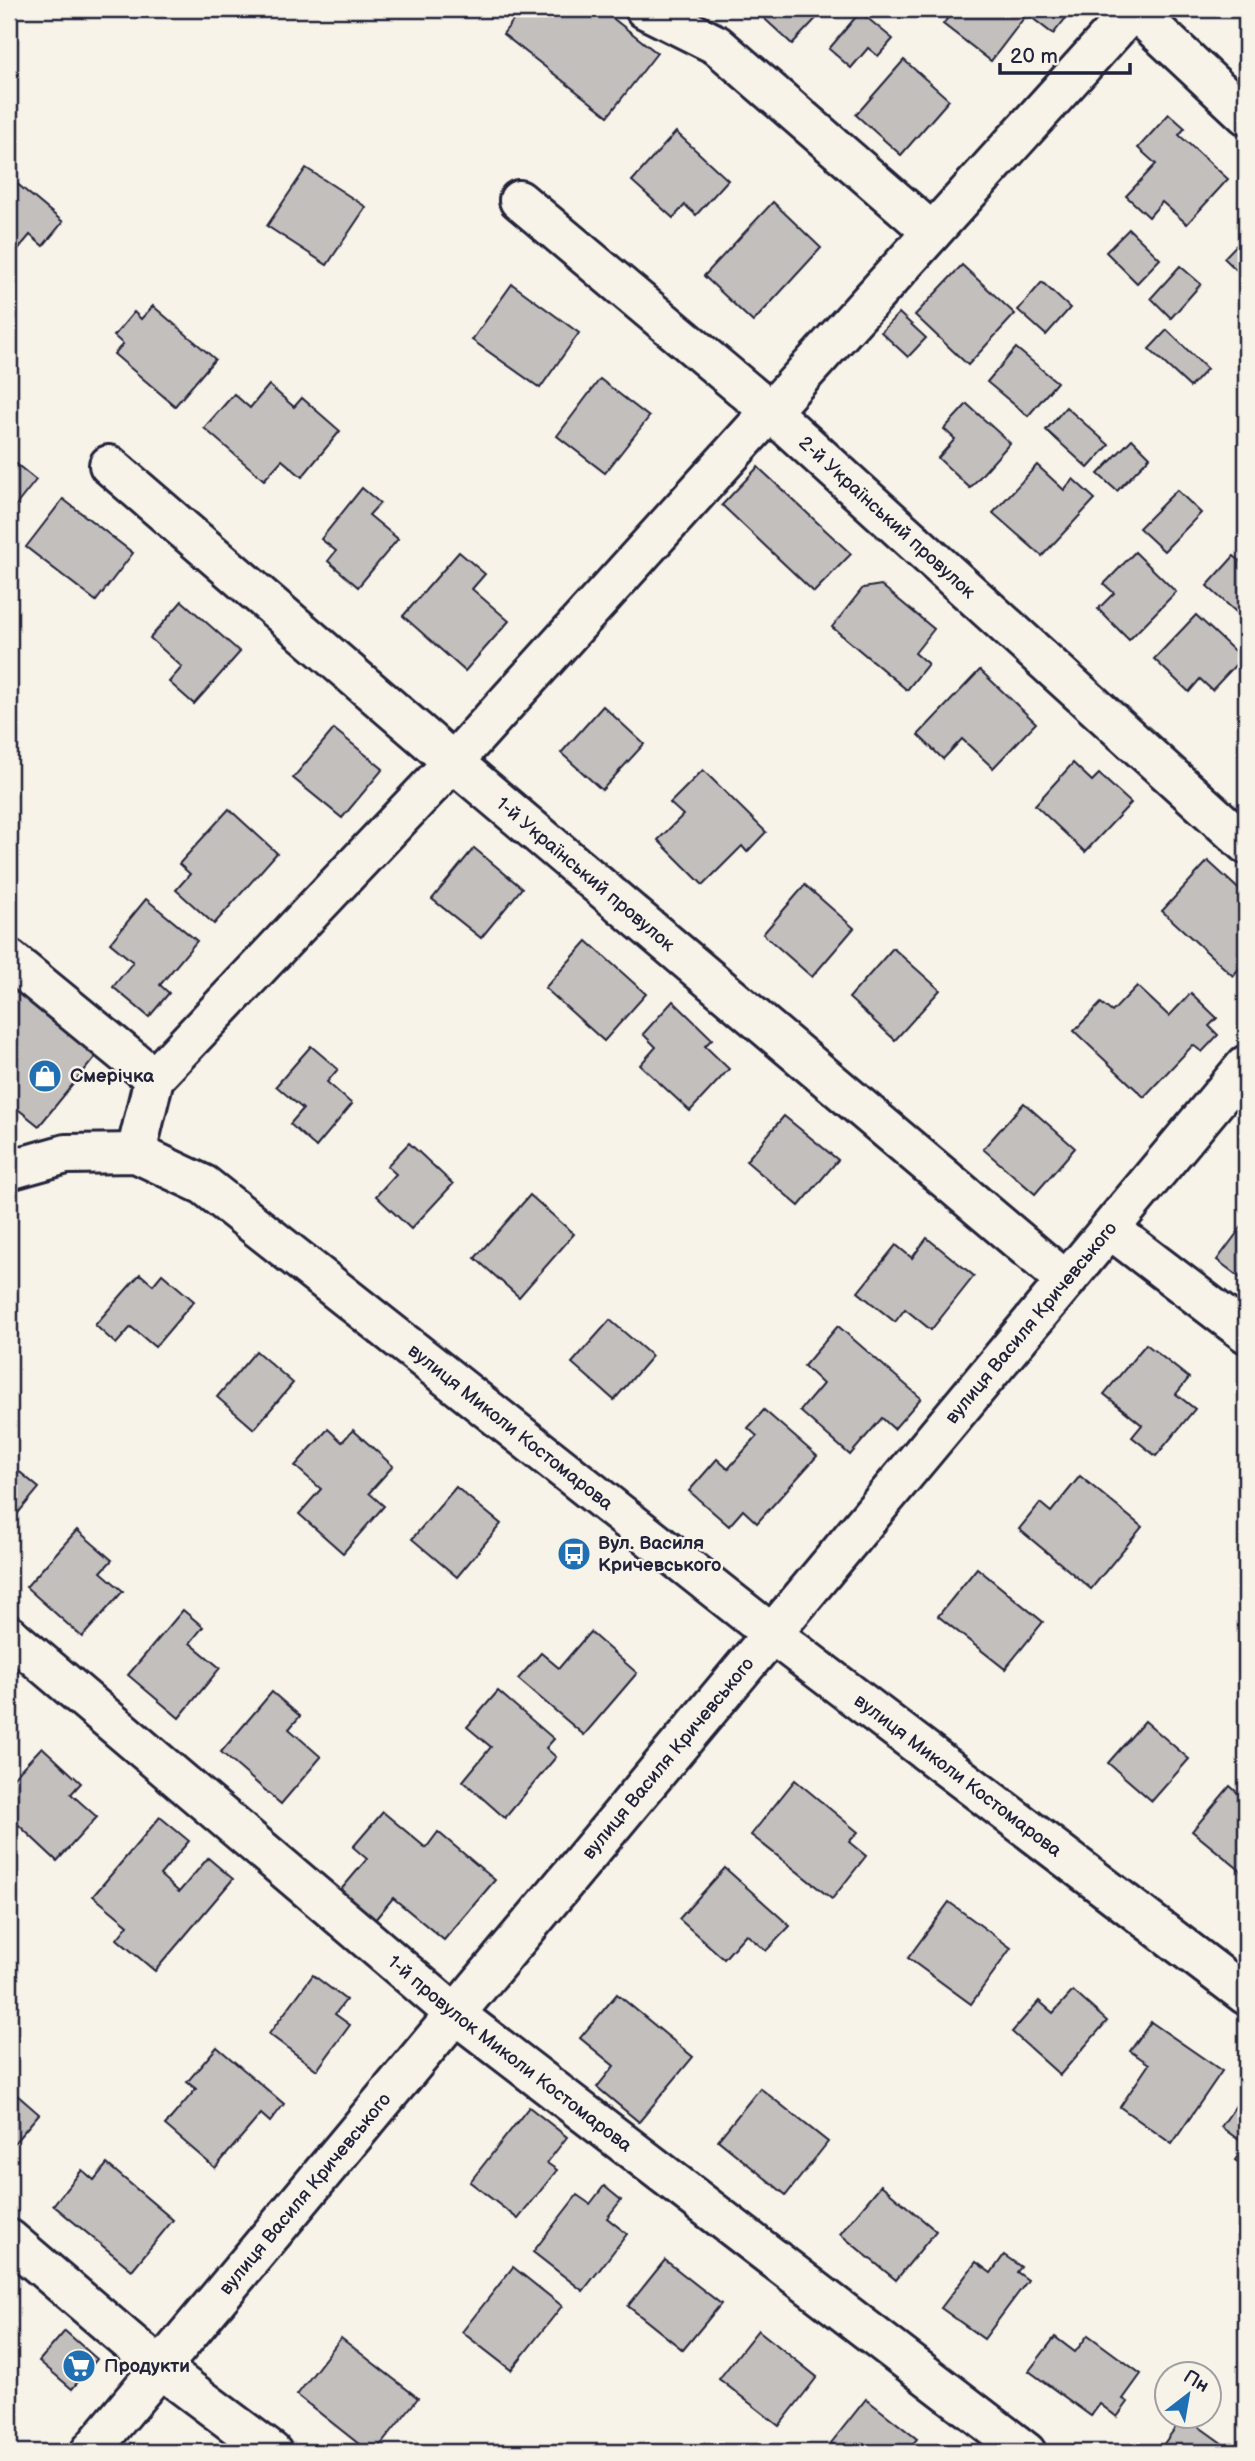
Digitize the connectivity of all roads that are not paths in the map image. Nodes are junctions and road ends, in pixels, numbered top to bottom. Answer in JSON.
{"nodes":[{"id":1,"x":645,"y":9,"type":"edge"},
{"id":2,"x":1133,"y":9,"type":"edge"},
{"id":3,"x":1246,"y":115,"type":"edge"},
{"id":4,"x":519,"y":200,"type":"dead end"},
{"id":5,"x":932,"y":232,"type":"junction"},
{"id":6,"x":770,"y":411,"type":"junction"},
{"id":7,"x":109,"y":465,"type":"dead end"},
{"id":8,"x":453,"y":762,"type":"junction"},
{"id":9,"x":1246,"y":844,"type":"edge"},
{"id":10,"x":9,"y":959,"type":"edge"},
{"id":11,"x":1246,"y":1065,"type":"edge"},
{"id":12,"x":155,"y":1078,"type":"junction"},
{"id":13,"x":136,"y":1153,"type":"junction"},
{"id":14,"x":9,"y":1170,"type":"edge"},
{"id":15,"x":1110,"y":1229,"type":"junction"},
{"id":16,"x":1066,"y":1281,"type":"junction"},
{"id":17,"x":1246,"y":1333,"type":"edge"},
{"id":18,"x":772,"y":1634,"type":"junction"},
{"id":19,"x":9,"y":1635,"type":"edge"},
{"id":20,"x":1246,"y":1995,"type":"edge"},
{"id":21,"x":455,"y":2014,"type":"junction"},
{"id":22,"x":9,"y":2239,"type":"edge"},
{"id":23,"x":160,"y":2368,"type":"junction"},
{"id":24,"x":90,"y":2452,"type":"edge"},
{"id":25,"x":272,"y":2452,"type":"edge"},
{"id":26,"x":1026,"y":2452,"type":"edge"}],
"edges":[{"from":1,"to":5,"type":"street"},
{"from":2,"to":3,"type":"street"},
{"from":2,"to":5,"type":"street"},
{"from":4,"to":6,"type":"street","name":"2-й Український провулок"},
{"from":5,"to":6,"type":"street"},
{"from":6,"to":8,"type":"street"},
{"from":6,"to":9,"type":"street","name":"2-й Український провулок"},
{"from":7,"to":8,"type":"street","name":"1-й Український провулок"},
{"from":8,"to":12,"type":"street"},
{"from":8,"to":16,"type":"street","name":"1-й Український провулок"},
{"from":10,"to":12,"type":"street"},
{"from":11,"to":15,"type":"street","name":"вулиця Василя Кричевського"},
{"from":12,"to":13,"type":"street"},
{"from":13,"to":14,"type":"street","name":"вулиця Миколи Костомарова"},
{"from":13,"to":18,"type":"street","name":"вулиця Миколи Костомарова"},
{"from":15,"to":16,"type":"street","name":"вулиця Василя Кричевського"},
{"from":15,"to":17,"type":"street"},
{"from":16,"to":18,"type":"street","name":"вулиця Василя Кричевського"},
{"from":18,"to":20,"type":"street","name":"вулиця Миколи Костомарова"},
{"from":18,"to":21,"type":"street","name":"вулиця Василя Кричевського"},
{"from":19,"to":21,"type":"street","name":"1-й провулок Миколи Костомарова"},
{"from":21,"to":23,"type":"street","name":"вулиця Василя Кричевського"},
{"from":21,"to":26,"type":"street","name":"1-й провулок Миколи Костомарова"},
{"from":22,"to":23,"type":"street"},
{"from":23,"to":24,"type":"street","name":"вулиця Василя Кричевського"},
{"from":23,"to":25,"type":"street"}]}
